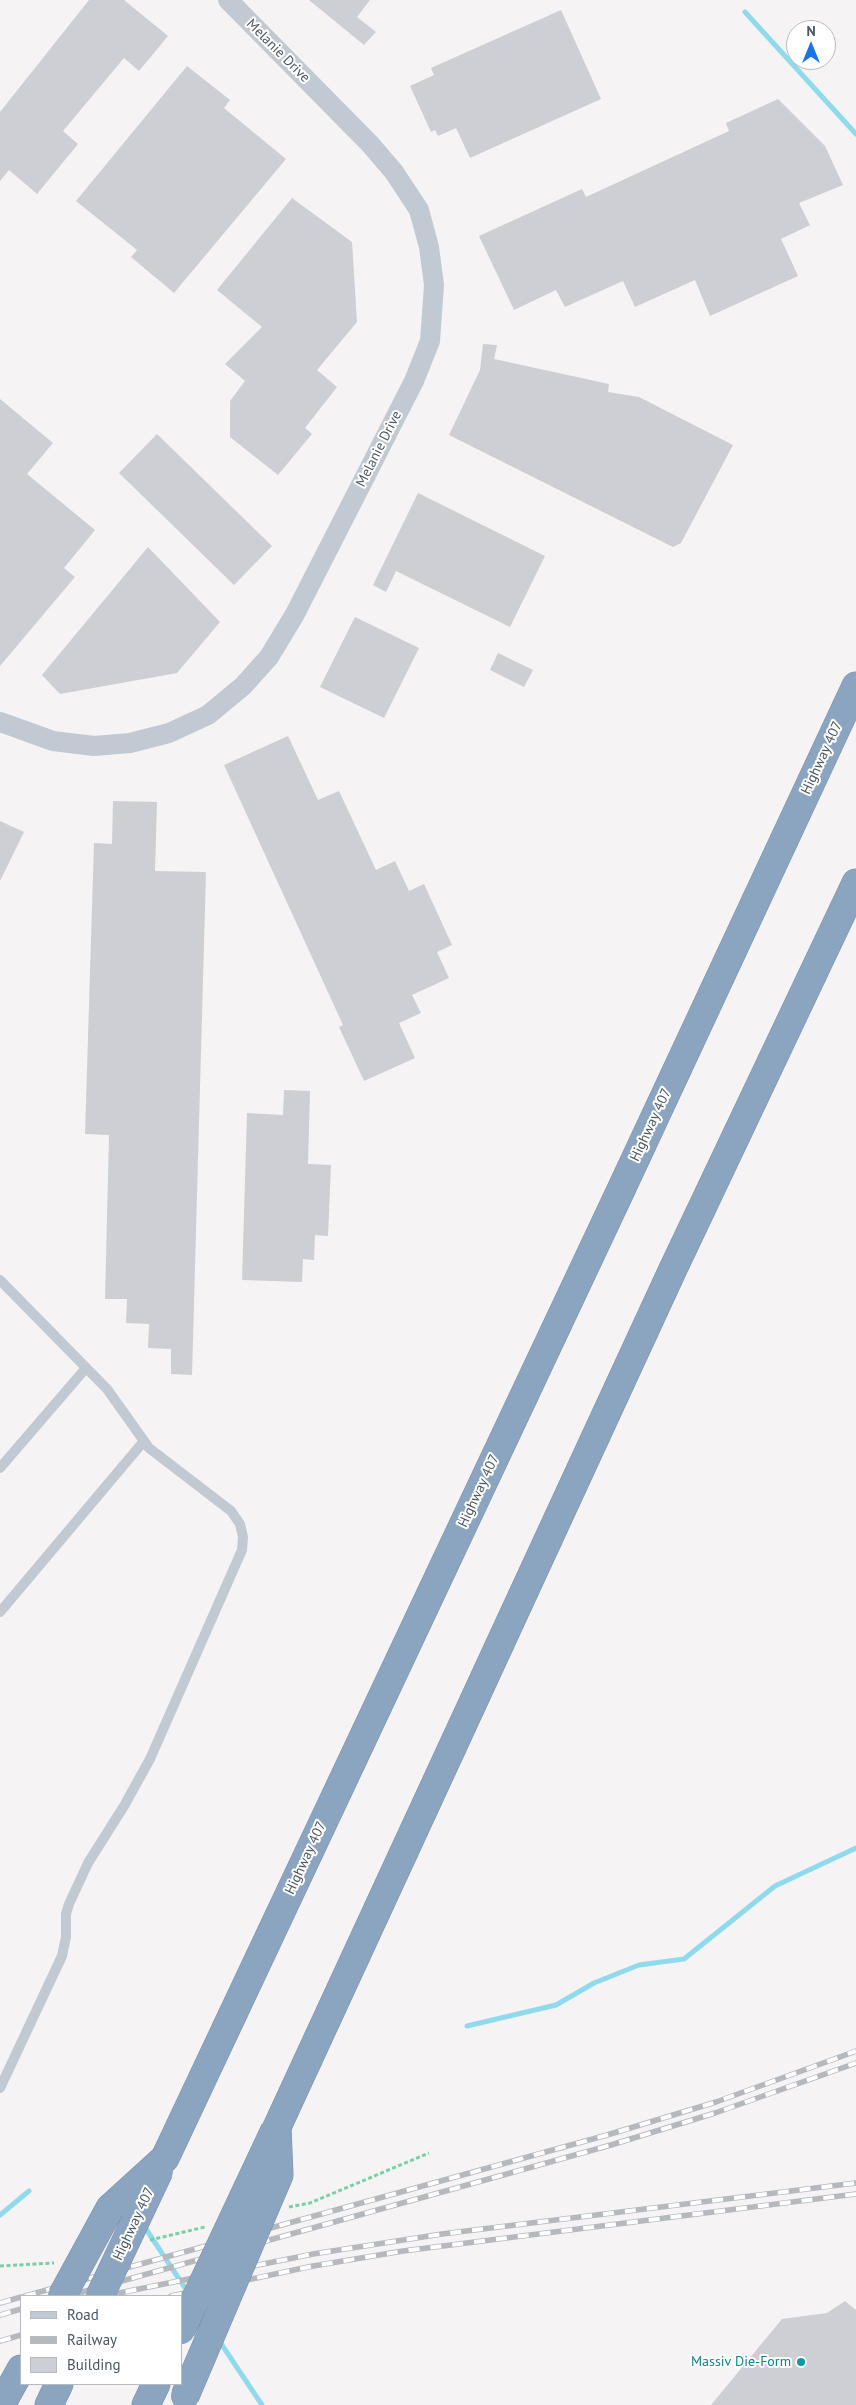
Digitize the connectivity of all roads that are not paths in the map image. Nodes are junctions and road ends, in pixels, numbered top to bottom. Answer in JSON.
{"nodes":[{"id":1,"x":228,"y":0,"type":"edge"},
{"id":2,"x":856,"y":686,"type":"edge"},
{"id":3,"x":0,"y":722,"type":"edge"},
{"id":4,"x":856,"y":883,"type":"edge"},
{"id":5,"x":0,"y":1280,"type":"edge"},
{"id":6,"x":86,"y":1368,"type":"junction"},
{"id":7,"x":144,"y":1441,"type":"junction"},
{"id":8,"x":0,"y":1468,"type":"edge"},
{"id":9,"x":0,"y":1612,"type":"edge"},
{"id":10,"x":0,"y":2088,"type":"edge"},
{"id":11,"x":277,"y":2127,"type":"junction"},
{"id":12,"x":164,"y":2158,"type":"junction"},
{"id":13,"x":63,"y":2295,"type":"edge"},
{"id":14,"x":100,"y":2295,"type":"edge"},
{"id":15,"x":182,"y":2328,"type":"edge"},
{"id":16,"x":20,"y":2371,"type":"edge"},
{"id":17,"x":59,"y":2385,"type":"edge"},
{"id":18,"x":156,"y":2385,"type":"edge"},
{"id":19,"x":184,"y":2401,"type":"edge"},
{"id":20,"x":2,"y":2405,"type":"edge"},
{"id":21,"x":49,"y":2405,"type":"edge"},
{"id":22,"x":146,"y":2405,"type":"edge"}],
"edges":[{"from":1,"to":3,"type":"street","name":"Melanie Drive"},
{"from":2,"to":12,"type":"highway","name":"Highway 407"},
{"from":4,"to":11,"type":"highway"},
{"from":5,"to":6,"type":"lane"},
{"from":6,"to":7,"type":"lane"},
{"from":6,"to":8,"type":"lane"},
{"from":7,"to":9,"type":"lane"},
{"from":7,"to":10,"type":"lane"},
{"from":11,"to":15,"type":"highway","bridge":true},
{"from":11,"to":19,"type":"highway","bridge":true},
{"from":12,"to":13,"type":"highway","bridge":true},
{"from":12,"to":14,"type":"highway","name":"Highway 407","bridge":true},
{"from":16,"to":20,"type":"highway"},
{"from":17,"to":21,"type":"highway"},
{"from":18,"to":22,"type":"highway"}]}
